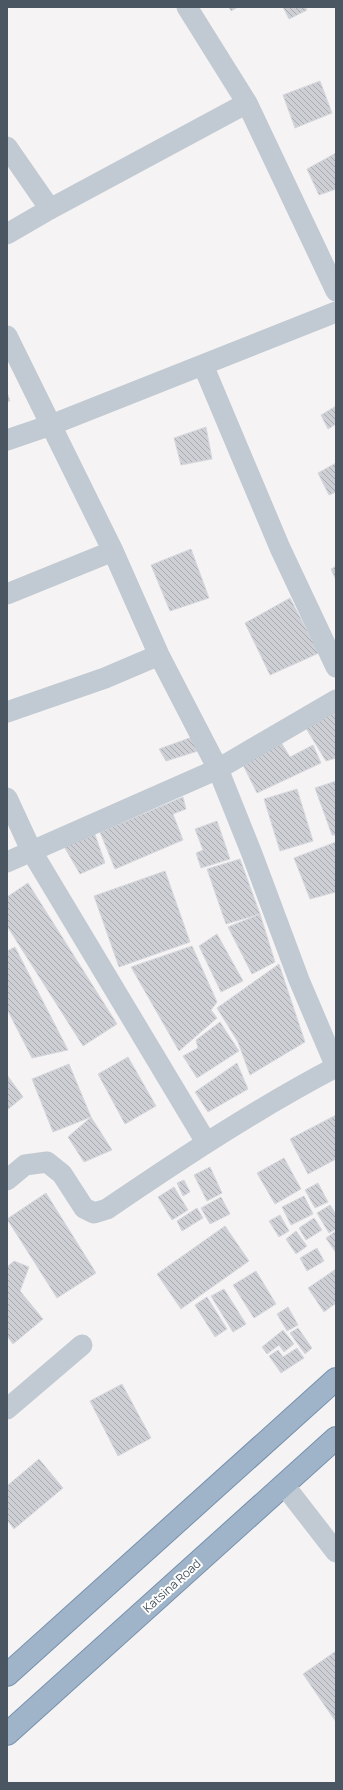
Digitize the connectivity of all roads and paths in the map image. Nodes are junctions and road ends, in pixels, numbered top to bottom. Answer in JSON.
{"nodes":[{"id":1,"x":187,"y":7,"type":"edge"},
{"id":2,"x":247,"y":103,"type":"junction"},
{"id":3,"x":7,"y":147,"type":"edge"},
{"id":4,"x":50,"y":209,"type":"junction"},
{"id":5,"x":7,"y":234,"type":"edge"},
{"id":6,"x":336,"y":291,"type":"edge"},
{"id":7,"x":336,"y":312,"type":"edge"},
{"id":8,"x":7,"y":336,"type":"edge"},
{"id":9,"x":203,"y":365,"type":"junction"},
{"id":10,"x":51,"y":425,"type":"junction"},
{"id":11,"x":7,"y":440,"type":"edge"},
{"id":12,"x":113,"y":551,"type":"junction"},
{"id":13,"x":7,"y":594,"type":"edge"},
{"id":14,"x":158,"y":655,"type":"junction"},
{"id":15,"x":336,"y":667,"type":"edge"},
{"id":16,"x":336,"y":700,"type":"edge"},
{"id":17,"x":7,"y":712,"type":"edge"},
{"id":18,"x":218,"y":769,"type":"junction"},
{"id":19,"x":7,"y":798,"type":"edge"},
{"id":20,"x":32,"y":852,"type":"junction"},
{"id":21,"x":7,"y":862,"type":"edge"},
{"id":22,"x":336,"y":1067,"type":"edge"},
{"id":23,"x":206,"y":1142,"type":"junction"},
{"id":24,"x":7,"y":1180,"type":"edge"},
{"id":25,"x":82,"y":1345,"type":"dead end"},
{"id":26,"x":336,"y":1379,"type":"edge"},
{"id":27,"x":7,"y":1409,"type":"edge"},
{"id":28,"x":336,"y":1438,"type":"edge"},
{"id":29,"x":284,"y":1485,"type":"junction"},
{"id":30,"x":336,"y":1552,"type":"edge"},
{"id":31,"x":7,"y":1675,"type":"edge"},
{"id":32,"x":7,"y":1734,"type":"edge"}],
"edges":[{"from":1,"to":2,"type":"street"},
{"from":2,"to":4,"type":"street"},
{"from":2,"to":6,"type":"street"},
{"from":3,"to":4,"type":"street"},
{"from":4,"to":5,"type":"street"},
{"from":7,"to":9,"type":"street"},
{"from":8,"to":10,"type":"street"},
{"from":9,"to":10,"type":"street"},
{"from":9,"to":15,"type":"street"},
{"from":10,"to":11,"type":"street"},
{"from":10,"to":12,"type":"street"},
{"from":12,"to":13,"type":"street"},
{"from":12,"to":14,"type":"street"},
{"from":14,"to":17,"type":"street"},
{"from":14,"to":18,"type":"street"},
{"from":16,"to":18,"type":"street"},
{"from":18,"to":20,"type":"street"},
{"from":18,"to":22,"type":"street"},
{"from":19,"to":20,"type":"street"},
{"from":20,"to":21,"type":"street"},
{"from":20,"to":23,"type":"street"},
{"from":22,"to":23,"type":"street"},
{"from":23,"to":24,"type":"street"},
{"from":25,"to":27,"type":"street"},
{"from":26,"to":31,"type":"highway"},
{"from":28,"to":29,"type":"highway","name":"Katsina Road"},
{"from":29,"to":30,"type":"street"},
{"from":29,"to":32,"type":"highway","name":"Katsina Road"}]}
